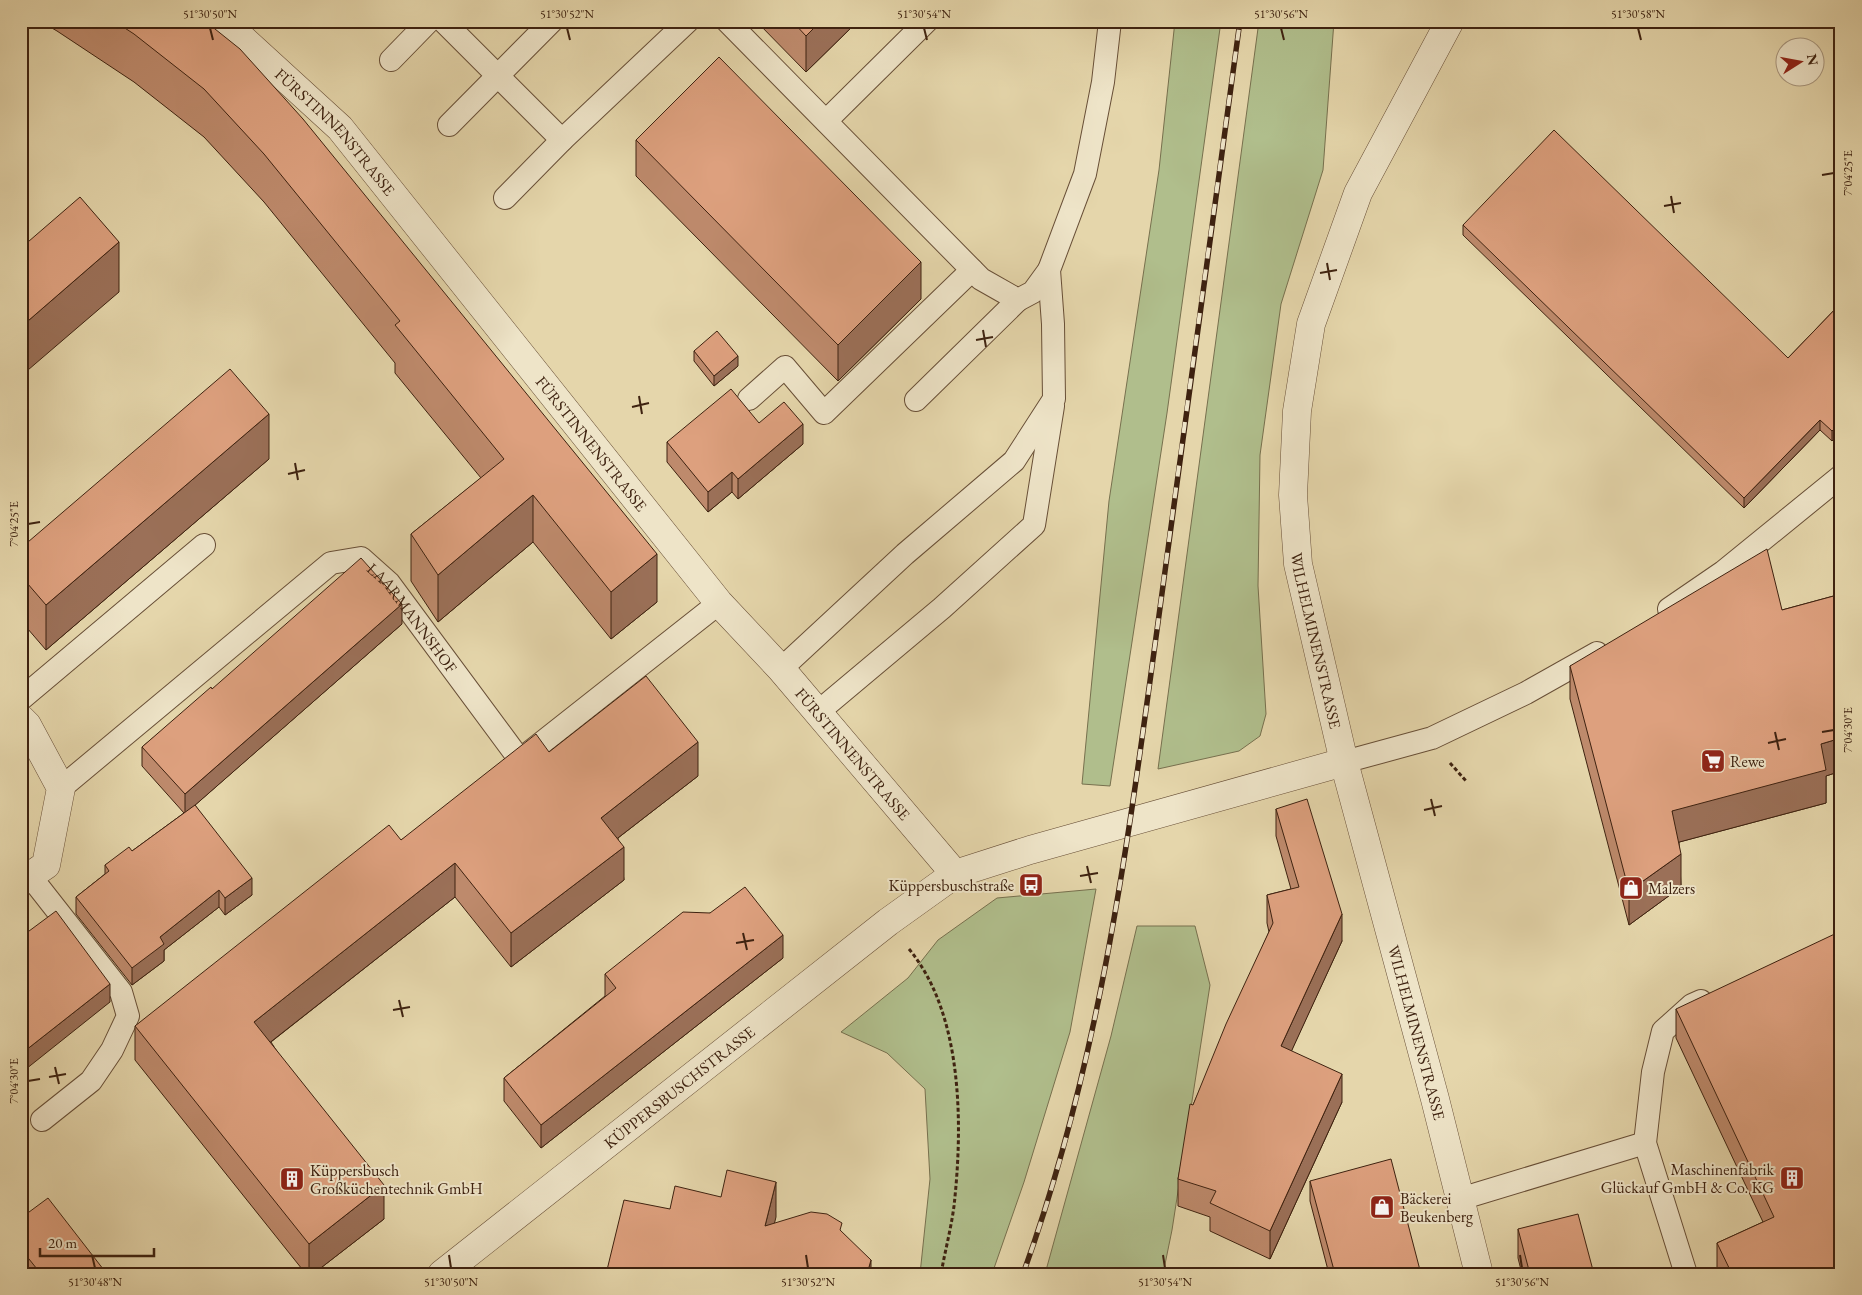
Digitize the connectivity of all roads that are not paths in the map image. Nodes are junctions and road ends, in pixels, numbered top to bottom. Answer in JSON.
{"nodes":[{"id":1,"x":223,"y":21,"type":"edge"},
{"id":2,"x":429,"y":21,"type":"edge"},
{"id":3,"x":443,"y":21,"type":"edge"},
{"id":4,"x":552,"y":21,"type":"edge"},
{"id":5,"x":688,"y":21,"type":"edge"},
{"id":6,"x":727,"y":21,"type":"edge"},
{"id":7,"x":927,"y":21,"type":"edge"},
{"id":8,"x":1110,"y":21,"type":"edge"},
{"id":9,"x":1450,"y":21,"type":"edge"},
{"id":10,"x":391,"y":60,"type":"dead end"},
{"id":11,"x":497,"y":75,"type":"junction"},
{"id":12,"x":826,"y":121,"type":"junction"},
{"id":13,"x":449,"y":125,"type":"dead end"},
{"id":14,"x":562,"y":140,"type":"junction"},
{"id":15,"x":505,"y":198,"type":"dead end"},
{"id":16,"x":972,"y":270,"type":"junction"},
{"id":17,"x":1048,"y":270,"type":"junction"},
{"id":18,"x":1018,"y":300,"type":"junction"},
{"id":19,"x":748,"y":399,"type":"dead end"},
{"id":20,"x":1054,"y":399,"type":"junction"},
{"id":21,"x":916,"y":400,"type":"dead end"},
{"id":22,"x":1841,"y":476,"type":"edge"},
{"id":23,"x":204,"y":545,"type":"dead end"},
{"id":24,"x":719,"y":604,"type":"junction"},
{"id":25,"x":1652,"y":621,"type":"edge"},
{"id":26,"x":1618,"y":641,"type":"edge"},
{"id":27,"x":781,"y":669,"type":"junction"},
{"id":28,"x":21,"y":698,"type":"edge"},
{"id":29,"x":818,"y":712,"type":"junction"},
{"id":30,"x":21,"y":719,"type":"edge"},
{"id":31,"x":1344,"y":762,"type":"junction"},
{"id":32,"x":62,"y":788,"type":"junction"},
{"id":33,"x":955,"y":874,"type":"junction"},
{"id":34,"x":26,"y":879,"type":"edge"},
{"id":35,"x":1718,"y":992,"type":"edge"},
{"id":36,"x":42,"y":1120,"type":"dead end"},
{"id":37,"x":1646,"y":1143,"type":"junction"},
{"id":38,"x":1460,"y":1199,"type":"junction"},
{"id":39,"x":442,"y":1274,"type":"edge"},
{"id":40,"x":1479,"y":1274,"type":"edge"},
{"id":41,"x":1686,"y":1274,"type":"edge"}],
"edges":[{"from":1,"to":24,"type":"street","name":"FÜRSTINNENSTRASSE"},
{"from":2,"to":10,"type":"lane"},
{"from":3,"to":11,"type":"lane"},
{"from":4,"to":11,"type":"lane"},
{"from":5,"to":14,"type":"lane"},
{"from":6,"to":12,"type":"lane"},
{"from":7,"to":12,"type":"lane"},
{"from":8,"to":17,"type":"lane"},
{"from":9,"to":31,"type":"street","name":"WILHELMINENSTRASSE"},
{"from":11,"to":13,"type":"lane"},
{"from":11,"to":14,"type":"lane"},
{"from":12,"to":16,"type":"lane"},
{"from":14,"to":15,"type":"lane"},
{"from":16,"to":18,"type":"lane"},
{"from":16,"to":19,"type":"lane"},
{"from":17,"to":18,"type":"lane"},
{"from":17,"to":20,"type":"lane"},
{"from":18,"to":21,"type":"lane"},
{"from":20,"to":27,"type":"lane"},
{"from":20,"to":29,"type":"lane"},
{"from":22,"to":25,"type":"lane"},
{"from":23,"to":28,"type":"lane"},
{"from":24,"to":27,"type":"street","name":"FÜRSTINNENSTRASSE"},
{"from":24,"to":32,"type":"lane","name":"LAARMANNSHOF"},
{"from":26,"to":31,"type":"lane"},
{"from":27,"to":29,"type":"street","name":"FÜRSTINNENSTRASSE"},
{"from":29,"to":33,"type":"street","name":"FÜRSTINNENSTRASSE"},
{"from":30,"to":32,"type":"street"},
{"from":31,"to":33,"type":"street","name":"KÜPPERSBUSCHSTRASSE"},
{"from":31,"to":38,"type":"street","name":"WILHELMINENSTRASSE"},
{"from":32,"to":34,"type":"street"},
{"from":33,"to":39,"type":"street","name":"KÜPPERSBUSCHSTRASSE"},
{"from":34,"to":36,"type":"lane"},
{"from":35,"to":37,"type":"lane"},
{"from":37,"to":38,"type":"lane"},
{"from":37,"to":41,"type":"lane"},
{"from":38,"to":40,"type":"street","name":"WILHELMINENSTRASSE"}]}
